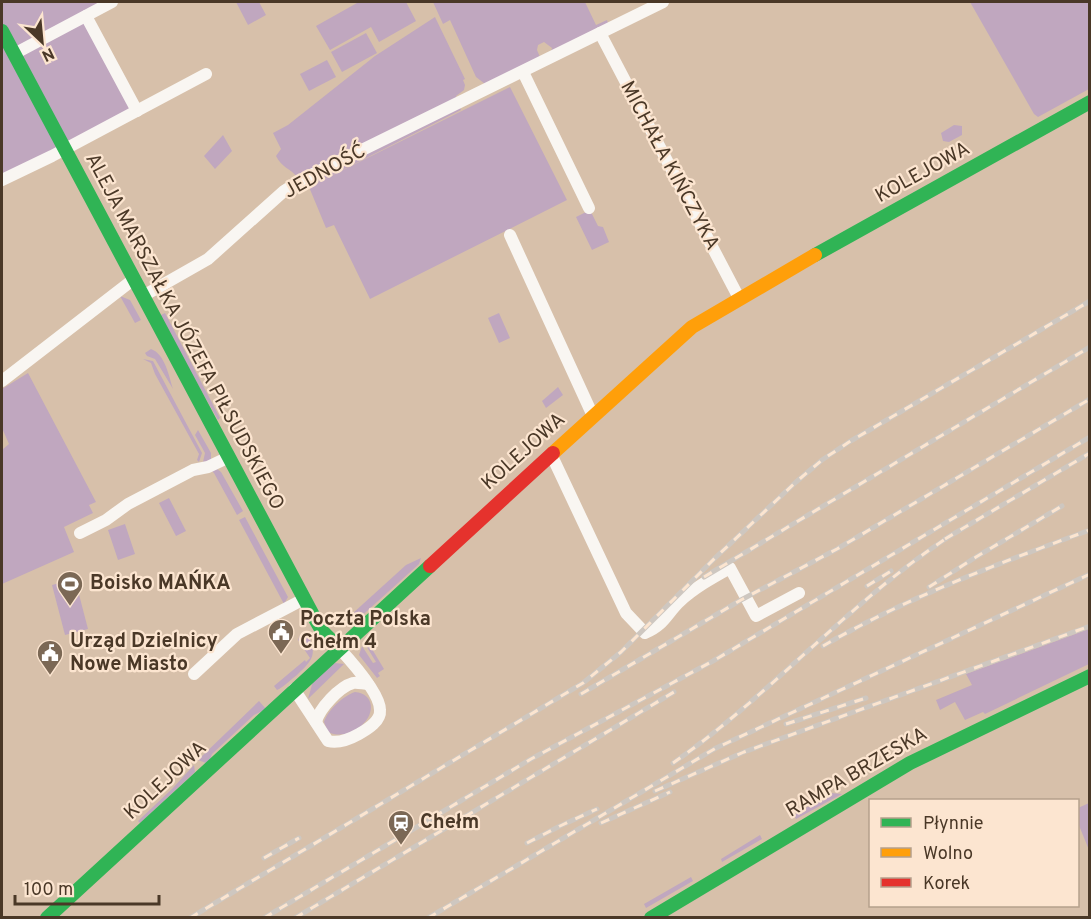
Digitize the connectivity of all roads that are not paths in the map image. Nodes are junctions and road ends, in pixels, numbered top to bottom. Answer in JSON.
{"nodes":[{"id":1,"x":112,"y":2,"type":"edge"},
{"id":2,"x":663,"y":2,"type":"edge"},
{"id":3,"x":86,"y":16,"type":"junction"},
{"id":4,"x":2,"y":31,"type":"edge"},
{"id":5,"x":600,"y":33,"type":"junction"},
{"id":6,"x":6,"y":56,"type":"edge"},
{"id":7,"x":523,"y":72,"type":"junction"},
{"id":8,"x":206,"y":74,"type":"dead end"},
{"id":9,"x":1089,"y":102,"type":"edge"},
{"id":10,"x":137,"y":111,"type":"junction"},
{"id":11,"x":61,"y":152,"type":"junction"},
{"id":12,"x":2,"y":180,"type":"edge"},
{"id":13,"x":589,"y":208,"type":"dead end"},
{"id":14,"x":510,"y":235,"type":"dead end"},
{"id":15,"x":130,"y":281,"type":"junction"},
{"id":16,"x":143,"y":296,"type":"junction"},
{"id":17,"x":739,"y":298,"type":"junction"},
{"id":18,"x":2,"y":381,"type":"edge"},
{"id":19,"x":592,"y":416,"type":"junction"},
{"id":20,"x":552,"y":454,"type":"junction"},
{"id":21,"x":225,"y":459,"type":"junction"},
{"id":22,"x":80,"y":533,"type":"dead end"},
{"id":23,"x":800,"y":592,"type":"dead end"},
{"id":24,"x":301,"y":601,"type":"junction"},
{"id":25,"x":336,"y":651,"type":"junction"},
{"id":26,"x":194,"y":674,"type":"dead end"},
{"id":27,"x":1089,"y":676,"type":"edge"},
{"id":28,"x":368,"y":684,"type":"junction"},
{"id":29,"x":294,"y":689,"type":"junction"},
{"id":30,"x":316,"y":722,"type":"junction"},
{"id":31,"x":47,"y":918,"type":"edge"},
{"id":32,"x":651,"y":918,"type":"edge"}],
"edges":[{"from":1,"to":3,"type":"street"},
{"from":2,"to":5,"type":"street","name":"JEDNOŚĆ"},
{"from":3,"to":6,"type":"street"},
{"from":3,"to":10,"type":"street"},
{"from":4,"to":6,"type":"main road","name":"ALEJA MARSZAŁKA JÓZEFA PIŁSUDSKIEGO"},
{"from":5,"to":7,"type":"street","name":"JEDNOŚĆ"},
{"from":5,"to":17,"type":"street","name":"MICHAŁA KIŃCZYKA"},
{"from":6,"to":11,"type":"main road","name":"ALEJA MARSZAŁKA JÓZEFA PIŁSUDSKIEGO"},
{"from":7,"to":13,"type":"street"},
{"from":7,"to":16,"type":"street","name":"JEDNOŚĆ"},
{"from":8,"to":10,"type":"street"},
{"from":9,"to":17,"type":"main road","name":"KOLEJOWA"},
{"from":10,"to":11,"type":"street"},
{"from":11,"to":12,"type":"street"},
{"from":11,"to":15,"type":"main road","name":"ALEJA MARSZAŁKA JÓZEFA PIŁSUDSKIEGO"},
{"from":14,"to":19,"type":"street"},
{"from":15,"to":16,"type":"main road","name":"ALEJA MARSZAŁKA JÓZEFA PIŁSUDSKIEGO"},
{"from":15,"to":18,"type":"street"},
{"from":15,"to":21,"type":"main road","name":"ALEJA MARSZAŁKA JÓZEFA PIŁSUDSKIEGO"},
{"from":16,"to":21,"type":"main road","name":"ALEJA MARSZAŁKA JÓZEFA PIŁSUDSKIEGO"},
{"from":17,"to":19,"type":"main road","name":"KOLEJOWA"},
{"from":19,"to":20,"type":"main road","name":"KOLEJOWA"},
{"from":20,"to":23,"type":"street"},
{"from":20,"to":25,"type":"main road","name":"KOLEJOWA"},
{"from":21,"to":22,"type":"street"},
{"from":21,"to":24,"type":"main road","name":"ALEJA MARSZAŁKA JÓZEFA PIŁSUDSKIEGO"},
{"from":24,"to":25,"type":"main road","name":"ALEJA MARSZAŁKA JÓZEFA PIŁSUDSKIEGO"},
{"from":24,"to":26,"type":"street"},
{"from":25,"to":28,"type":"street"},
{"from":25,"to":29,"type":"main road","name":"KOLEJOWA"},
{"from":27,"to":32,"type":"main road","name":"RAMPA BRZESKA"},
{"from":28,"to":30,"type":"street"},
{"from":28,"to":30,"type":"street"},
{"from":29,"to":30,"type":"street"},
{"from":29,"to":31,"type":"main road","name":"KOLEJOWA"}]}
